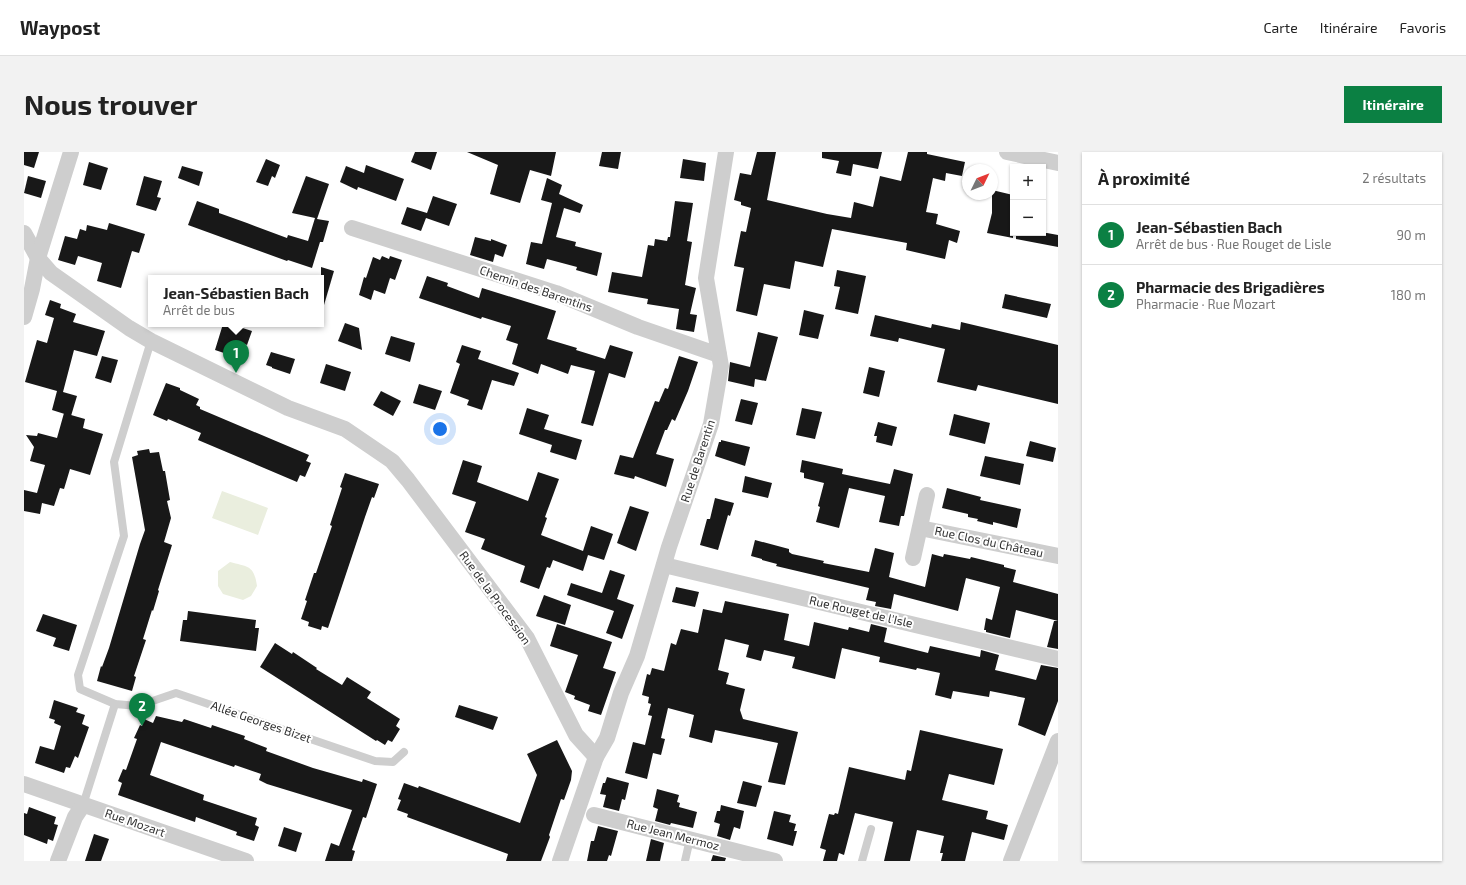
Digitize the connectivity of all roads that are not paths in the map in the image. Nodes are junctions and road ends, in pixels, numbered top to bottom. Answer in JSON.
{"nodes":[{"id":1,"x":72,"y":152,"type":"edge"},
{"id":2,"x":726,"y":152,"type":"edge"},
{"id":3,"x":1007,"y":152,"type":"edge"},
{"id":4,"x":1058,"y":163,"type":"edge"},
{"id":5,"x":352,"y":228,"type":"dead end"},
{"id":6,"x":24,"y":233,"type":"edge"},
{"id":7,"x":38,"y":258,"type":"junction"},
{"id":8,"x":24,"y":317,"type":"edge"},
{"id":9,"x":151,"y":340,"type":"junction"},
{"id":10,"x":719,"y":355,"type":"junction"},
{"id":11,"x":927,"y":496,"type":"dead end"},
{"id":12,"x":920,"y":528,"type":"junction"},
{"id":13,"x":1058,"y":556,"type":"edge"},
{"id":14,"x":913,"y":558,"type":"dead end"},
{"id":15,"x":664,"y":565,"type":"junction"},
{"id":16,"x":1058,"y":659,"type":"edge"},
{"id":17,"x":115,"y":704,"type":"junction"},
{"id":18,"x":1058,"y":741,"type":"edge"},
{"id":19,"x":404,"y":752,"type":"dead end"},
{"id":20,"x":596,"y":757,"type":"junction"},
{"id":21,"x":24,"y":784,"type":"edge"},
{"id":22,"x":83,"y":805,"type":"junction"},
{"id":23,"x":586,"y":813,"type":"junction"},
{"id":24,"x":871,"y":829,"type":"dead end"},
{"id":25,"x":690,"y":839,"type":"junction"},
{"id":26,"x":58,"y":861,"type":"edge"},
{"id":27,"x":246,"y":861,"type":"edge"},
{"id":28,"x":560,"y":861,"type":"edge"},
{"id":29,"x":685,"y":861,"type":"edge"},
{"id":30,"x":775,"y":861,"type":"edge"},
{"id":31,"x":862,"y":861,"type":"edge"},
{"id":32,"x":1011,"y":861,"type":"edge"}],
"edges":[{"from":1,"to":7,"type":"street"},
{"from":2,"to":10,"type":"street","name":"Rue de Barentin"},
{"from":3,"to":4,"type":"street"},
{"from":5,"to":10,"type":"street","name":"Chemin des Barentins"},
{"from":6,"to":7,"type":"street","name":"Rue de la Procession"},
{"from":7,"to":8,"type":"street"},
{"from":7,"to":9,"type":"street","name":"Rue de la Procession"},
{"from":9,"to":17,"type":"lane","name":"Allée Georges Bizet"},
{"from":9,"to":20,"type":"street","name":"Rue de la Procession"},
{"from":10,"to":15,"type":"street","name":"Rue de Barentin"},
{"from":11,"to":12,"type":"street","name":"Rue Clos du Château"},
{"from":12,"to":13,"type":"street","name":"Rue Clos du Château"},
{"from":12,"to":14,"type":"street","name":"Rue Clos du Château"},
{"from":15,"to":16,"type":"street","name":"Rue Rouget de l'Isle"},
{"from":15,"to":20,"type":"street","name":"Rue de Barentin"},
{"from":17,"to":19,"type":"lane","name":"Allée Georges Bizet"},
{"from":17,"to":22,"type":"lane"},
{"from":18,"to":32,"type":"street"},
{"from":20,"to":23,"type":"street"},
{"from":21,"to":22,"type":"street","name":"Rue Mozart"},
{"from":22,"to":26,"type":"street"},
{"from":22,"to":27,"type":"street","name":"Rue Mozart"},
{"from":23,"to":25,"type":"street","name":"Rue Jean Mermoz"},
{"from":23,"to":28,"type":"street"},
{"from":24,"to":31,"type":"lane"},
{"from":25,"to":29,"type":"lane"},
{"from":25,"to":30,"type":"street","name":"Rue Jean Mermoz"}]}
